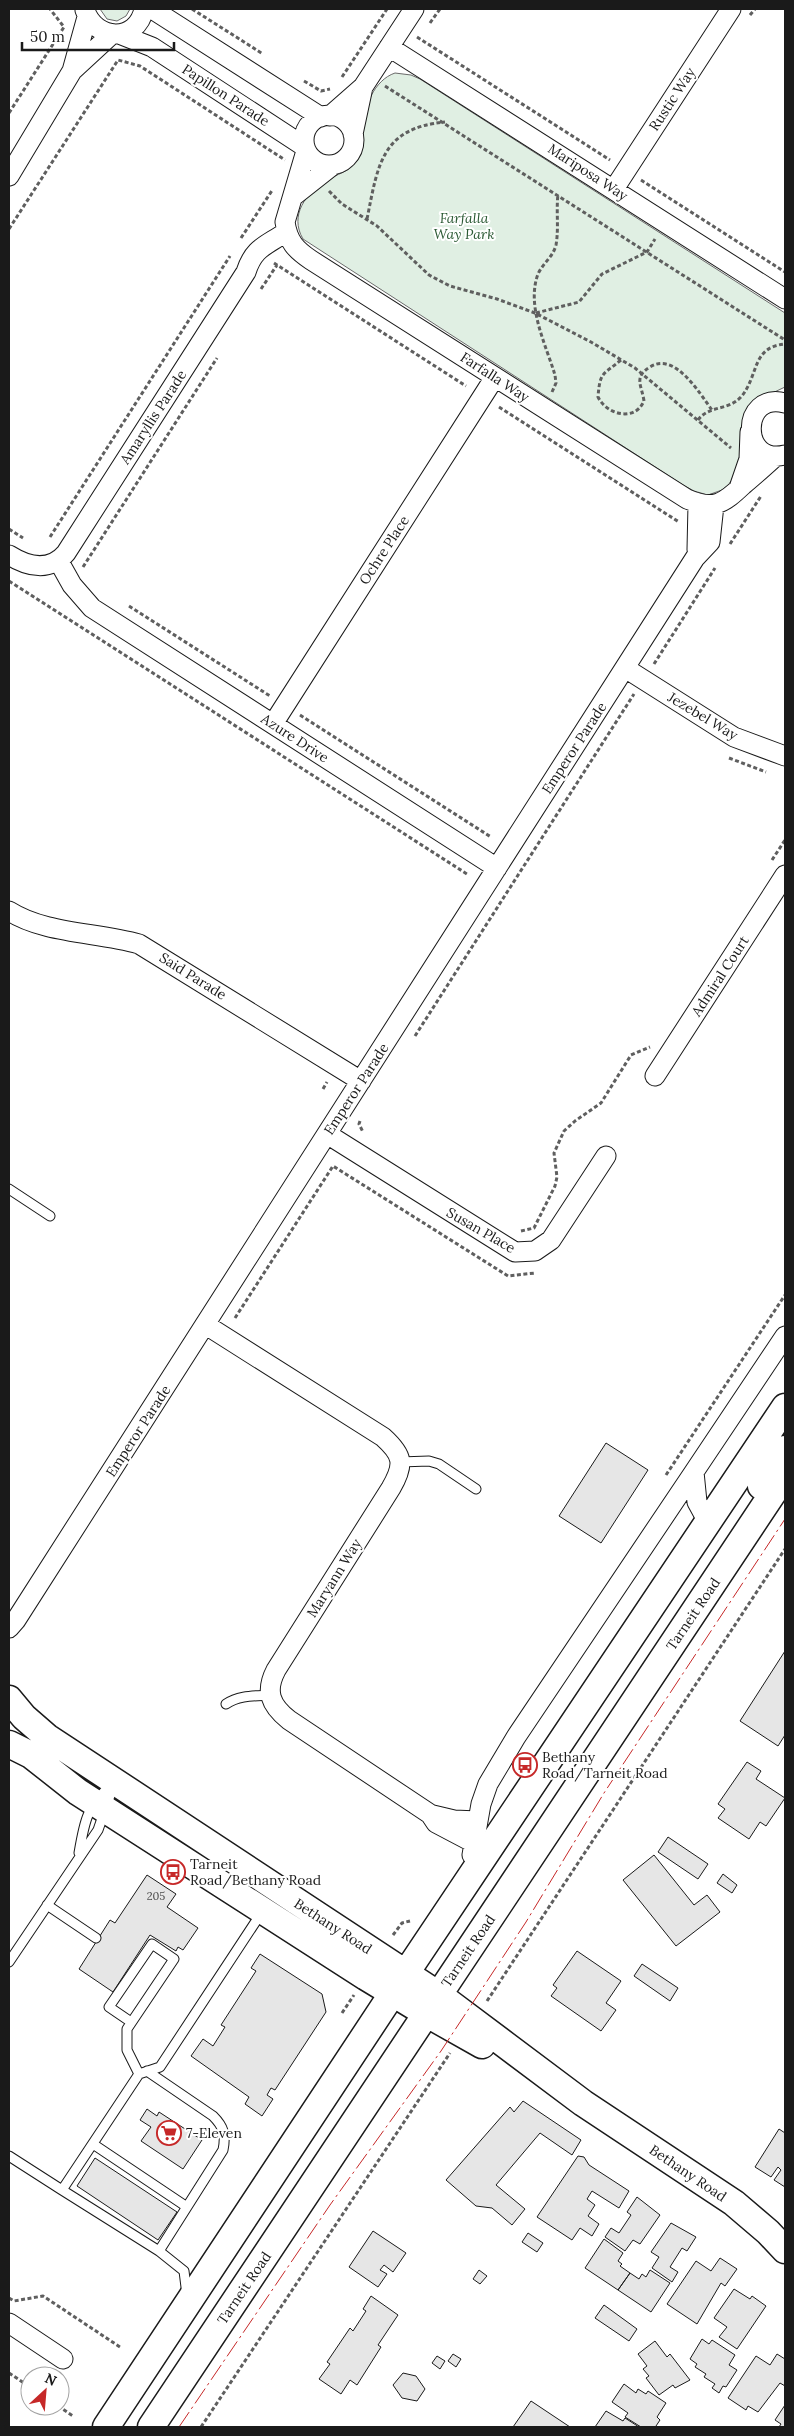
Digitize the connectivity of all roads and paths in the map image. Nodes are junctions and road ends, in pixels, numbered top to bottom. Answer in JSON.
{"nodes":[{"id":1,"x":50,"y":9,"type":"edge"},
{"id":2,"x":144,"y":9,"type":"edge"},
{"id":3,"x":152,"y":9,"type":"edge"},
{"id":4,"x":192,"y":9,"type":"edge"},
{"id":5,"x":387,"y":9,"type":"edge"},
{"id":6,"x":414,"y":9,"type":"edge"},
{"id":7,"x":731,"y":9,"type":"edge"},
{"id":8,"x":85,"y":11,"type":"edge"},
{"id":9,"x":383,"y":15,"type":"junction"},
{"id":10,"x":402,"y":28,"type":"junction"},
{"id":11,"x":115,"y":34,"type":"junction"},
{"id":12,"x":390,"y":47,"type":"junction"},
{"id":13,"x":270,"y":59,"type":"dead end"},
{"id":14,"x":351,"y":65,"type":"junction"},
{"id":15,"x":72,"y":71,"type":"junction"},
{"id":16,"x":303,"y":80,"type":"dead end"},
{"id":17,"x":340,"y":80,"type":"dead end"},
{"id":18,"x":367,"y":82,"type":"junction"},
{"id":19,"x":335,"y":88,"type":"dead end"},
{"id":20,"x":9,"y":113,"type":"edge"},
{"id":21,"x":326,"y":116,"type":"junction"},
{"id":22,"x":444,"y":122,"type":"junction"},
{"id":23,"x":353,"y":134,"type":"junction"},
{"id":24,"x":305,"y":149,"type":"junction"},
{"id":25,"x":333,"y":165,"type":"junction"},
{"id":26,"x":626,"y":170,"type":"junction"},
{"id":27,"x":308,"y":174,"type":"junction"},
{"id":28,"x":9,"y":176,"type":"edge"},
{"id":29,"x":274,"y":186,"type":"dead end"},
{"id":30,"x":614,"y":189,"type":"junction"},
{"id":31,"x":558,"y":194,"type":"junction"},
{"id":32,"x":678,"y":204,"type":"junction"},
{"id":33,"x":367,"y":219,"type":"junction"},
{"id":34,"x":666,"y":223,"type":"junction"},
{"id":35,"x":9,"y":229,"type":"edge"},
{"id":36,"x":290,"y":239,"type":"junction"},
{"id":37,"x":239,"y":241,"type":"dead end"},
{"id":38,"x":234,"y":249,"type":"dead end"},
{"id":39,"x":647,"y":252,"type":"junction"},
{"id":40,"x":277,"y":265,"type":"dead end"},
{"id":41,"x":785,"y":272,"type":"edge"},
{"id":42,"x":256,"y":296,"type":"dead end"},
{"id":43,"x":785,"y":299,"type":"edge"},
{"id":44,"x":535,"y":313,"type":"junction"},
{"id":45,"x":785,"y":342,"type":"edge"},
{"id":46,"x":218,"y":355,"type":"dead end"},
{"id":47,"x":621,"y":360,"type":"junction"},
{"id":48,"x":642,"y":374,"type":"junction"},
{"id":49,"x":495,"y":377,"type":"junction"},
{"id":50,"x":781,"y":399,"type":"edge"},
{"id":51,"x":543,"y":408,"type":"junction"},
{"id":52,"x":712,"y":410,"type":"junction"},
{"id":53,"x":698,"y":420,"type":"junction"},
{"id":54,"x":530,"y":427,"type":"dead end"},
{"id":55,"x":750,"y":431,"type":"junction"},
{"id":56,"x":773,"y":458,"type":"edge"},
{"id":57,"x":706,"y":504,"type":"junction"},
{"id":58,"x":9,"y":529,"type":"edge"},
{"id":59,"x":25,"y":540,"type":"dead end"},
{"id":60,"x":725,"y":551,"type":"dead end"},
{"id":61,"x":9,"y":555,"type":"edge"},
{"id":62,"x":51,"y":563,"type":"junction"},
{"id":63,"x":715,"y":567,"type":"dead end"},
{"id":64,"x":9,"y":581,"type":"edge"},
{"id":65,"x":128,"y":606,"type":"dead end"},
{"id":66,"x":626,"y":668,"type":"junction"},
{"id":67,"x":644,"y":680,"type":"junction"},
{"id":68,"x":285,"y":706,"type":"junction"},
{"id":69,"x":273,"y":724,"type":"junction"},
{"id":70,"x":785,"y":756,"type":"edge"},
{"id":71,"x":491,"y":837,"type":"dead end"},
{"id":72,"x":785,"y":840,"type":"edge"},
{"id":73,"x":769,"y":865,"type":"dead end"},
{"id":74,"x":497,"y":868,"type":"junction"},
{"id":75,"x":467,"y":874,"type":"dead end"},
{"id":76,"x":785,"y":875,"type":"edge"},
{"id":77,"x":9,"y":911,"type":"edge"},
{"id":78,"x":655,"y":1038,"type":"dead end"},
{"id":79,"x":411,"y":1042,"type":"dead end"},
{"id":80,"x":655,"y":1076,"type":"dead end"},
{"id":81,"x":360,"y":1082,"type":"junction"},
{"id":82,"x":364,"y":1116,"type":"dead end"},
{"id":83,"x":327,"y":1134,"type":"junction"},
{"id":84,"x":369,"y":1136,"type":"dead end"},
{"id":85,"x":606,"y":1156,"type":"dead end"},
{"id":86,"x":9,"y":1189,"type":"edge"},
{"id":87,"x":50,"y":1216,"type":"dead end"},
{"id":88,"x":519,"y":1231,"type":"dead end"},
{"id":89,"x":535,"y":1274,"type":"dead end"},
{"id":90,"x":785,"y":1295,"type":"edge"},
{"id":91,"x":235,"y":1318,"type":"dead end"},
{"id":92,"x":206,"y":1325,"type":"junction"},
{"id":93,"x":785,"y":1336,"type":"edge"},
{"id":94,"x":785,"y":1407,"type":"edge"},
{"id":95,"x":785,"y":1449,"type":"edge"},
{"id":96,"x":400,"y":1462,"type":"junction"},
{"id":97,"x":694,"y":1472,"type":"junction"},
{"id":98,"x":666,"y":1474,"type":"dead end"},
{"id":99,"x":785,"y":1475,"type":"edge"},
{"id":100,"x":476,"y":1489,"type":"dead end"},
{"id":101,"x":711,"y":1520,"type":"junction"},
{"id":102,"x":785,"y":1549,"type":"edge"},
{"id":103,"x":12,"y":1624,"type":"edge"},
{"id":104,"x":9,"y":1640,"type":"edge"},
{"id":105,"x":270,"y":1695,"type":"junction"},
{"id":106,"x":9,"y":1699,"type":"edge"},
{"id":107,"x":226,"y":1704,"type":"dead end"},
{"id":108,"x":9,"y":1744,"type":"edge"},
{"id":109,"x":115,"y":1780,"type":"junction"},
{"id":110,"x":100,"y":1806,"type":"junction"},
{"id":111,"x":430,"y":1814,"type":"junction"},
{"id":112,"x":478,"y":1821,"type":"junction"},
{"id":113,"x":474,"y":1843,"type":"junction"},
{"id":114,"x":78,"y":1855,"type":"junction"},
{"id":115,"x":469,"y":1879,"type":"junction"},
{"id":116,"x":265,"y":1896,"type":"junction"},
{"id":117,"x":47,"y":1905,"type":"junction"},
{"id":118,"x":410,"y":1921,"type":"dead end"},
{"id":119,"x":393,"y":1935,"type":"dead end"},
{"id":120,"x":96,"y":1938,"type":"dead end"},
{"id":121,"x":9,"y":1962,"type":"edge"},
{"id":122,"x":400,"y":1983,"type":"junction"},
{"id":123,"x":355,"y":1994,"type":"dead end"},
{"id":124,"x":487,"y":2001,"type":"dead end"},
{"id":125,"x":433,"y":2005,"type":"junction"},
{"id":126,"x":342,"y":2012,"type":"dead end"},
{"id":127,"x":131,"y":2022,"type":"junction"},
{"id":128,"x":453,"y":2049,"type":"dead end"},
{"id":129,"x":143,"y":2073,"type":"junction"},
{"id":130,"x":93,"y":2144,"type":"junction"},
{"id":131,"x":9,"y":2156,"type":"edge"},
{"id":132,"x":62,"y":2190,"type":"junction"},
{"id":133,"x":187,"y":2207,"type":"junction"},
{"id":134,"x":785,"y":2250,"type":"edge"},
{"id":135,"x":159,"y":2251,"type":"junction"},
{"id":136,"x":9,"y":2298,"type":"edge"},
{"id":137,"x":188,"y":2302,"type":"junction"},
{"id":138,"x":9,"y":2323,"type":"edge"},
{"id":139,"x":120,"y":2347,"type":"dead end"},
{"id":140,"x":62,"y":2359,"type":"dead end"},
{"id":141,"x":9,"y":2373,"type":"edge"},
{"id":142,"x":20,"y":2380,"type":"edge"},
{"id":143,"x":70,"y":2414,"type":"edge"},
{"id":144,"x":73,"y":2416,"type":"dead end"},
{"id":145,"x":106,"y":2427,"type":"edge"},
{"id":146,"x":151,"y":2427,"type":"edge"},
{"id":147,"x":201,"y":2427,"type":"edge"}],
"edges":[{"from":1,"to":20,"type":"path"},
{"from":2,"to":11,"type":"street"},
{"from":3,"to":21,"type":"street"},
{"from":4,"to":13,"type":"path"},
{"from":5,"to":9,"type":"path"},
{"from":6,"to":10,"type":"street"},
{"from":7,"to":26,"type":"street","name":"Rustic Way"},
{"from":8,"to":11,"type":"street","name":"Papillon Parade"},
{"from":8,"to":15,"type":"street"},
{"from":9,"to":10,"type":"path"},
{"from":9,"to":14,"type":"path"},
{"from":10,"to":12,"type":"street"},
{"from":10,"to":26,"type":"path"},
{"from":11,"to":15,"type":"street"},
{"from":11,"to":24,"type":"street","name":"Papillon Parade"},
{"from":12,"to":18,"type":"street"},
{"from":12,"to":30,"type":"street","name":"Mariposa Way"},
{"from":14,"to":17,"type":"path"},
{"from":14,"to":18,"type":"path"},
{"from":15,"to":28,"type":"street"},
{"from":16,"to":19,"type":"path"},
{"from":18,"to":21,"type":"street"},
{"from":18,"to":22,"type":"path"},
{"from":18,"to":23,"type":"street"},
{"from":21,"to":23,"type":"street"},
{"from":21,"to":24,"type":"street"},
{"from":22,"to":31,"type":"path"},
{"from":22,"to":33,"type":"path"},
{"from":23,"to":25,"type":"street"},
{"from":24,"to":25,"type":"street"},
{"from":24,"to":27,"type":"street"},
{"from":25,"to":27,"type":"street"},
{"from":26,"to":30,"type":"street","name":"Rustic Way"},
{"from":26,"to":32,"type":"path"},
{"from":27,"to":33,"type":"path"},
{"from":27,"to":35,"type":"path"},
{"from":27,"to":36,"type":"street"},
{"from":29,"to":37,"type":"path"},
{"from":30,"to":34,"type":"street","name":"Mariposa Way"},
{"from":31,"to":39,"type":"path"},
{"from":31,"to":44,"type":"path"},
{"from":32,"to":34,"type":"path"},
{"from":32,"to":41,"type":"path"},
{"from":33,"to":44,"type":"path"},
{"from":34,"to":39,"type":"path"},
{"from":34,"to":43,"type":"street","name":"Mariposa Way"},
{"from":36,"to":49,"type":"street","name":"Farfalla Way"},
{"from":36,"to":62,"type":"street","name":"Amaryllis Parade"},
{"from":38,"to":62,"type":"path"},
{"from":39,"to":44,"type":"path"},
{"from":39,"to":45,"type":"path"},
{"from":40,"to":42,"type":"path"},
{"from":44,"to":47,"type":"path"},
{"from":44,"to":51,"type":"path"},
{"from":45,"to":52,"type":"path"},
{"from":46,"to":62,"type":"path"},
{"from":47,"to":48,"type":"path"},
{"from":47,"to":48,"type":"path"},
{"from":48,"to":52,"type":"path"},
{"from":48,"to":53,"type":"path"},
{"from":49,"to":51,"type":"street","name":"Farfalla Way"},
{"from":49,"to":68,"type":"street","name":"Ochre Place"},
{"from":50,"to":55,"type":"street"},
{"from":51,"to":54,"type":"path"},
{"from":51,"to":57,"type":"street","name":"Farfalla Way"},
{"from":52,"to":53,"type":"path"},
{"from":53,"to":56,"type":"path"},
{"from":55,"to":56,"type":"street"},
{"from":55,"to":56,"type":"street"},
{"from":56,"to":57,"type":"street"},
{"from":56,"to":60,"type":"path"},
{"from":57,"to":66,"type":"street","name":"Emperor Parade"},
{"from":58,"to":59,"type":"path"},
{"from":61,"to":62,"type":"street"},
{"from":62,"to":69,"type":"street","name":"Azure Drive"},
{"from":63,"to":67,"type":"path"},
{"from":64,"to":75,"type":"path"},
{"from":65,"to":68,"type":"path"},
{"from":66,"to":67,"type":"street","name":"Jezebel Way"},
{"from":66,"to":74,"type":"street","name":"Emperor Parade"},
{"from":67,"to":70,"type":"street","name":"Jezebel Way"},
{"from":67,"to":79,"type":"path"},
{"from":68,"to":69,"type":"street","name":"Ochre Place"},
{"from":68,"to":71,"type":"path"},
{"from":69,"to":74,"type":"street","name":"Azure Drive"},
{"from":72,"to":73,"type":"path"},
{"from":74,"to":81,"type":"street","name":"Emperor Parade"},
{"from":76,"to":80,"type":"street","name":"Admiral Court"},
{"from":77,"to":81,"type":"street","name":"Said Parade"},
{"from":78,"to":88,"type":"path"},
{"from":81,"to":83,"type":"street","name":"Emperor Parade"},
{"from":82,"to":84,"type":"path"},
{"from":83,"to":85,"type":"street","name":"Susan Place"},
{"from":83,"to":92,"type":"street","name":"Emperor Parade"},
{"from":86,"to":87,"type":"lane"},
{"from":89,"to":91,"type":"path"},
{"from":90,"to":98,"type":"path"},
{"from":92,"to":96,"type":"street"},
{"from":92,"to":103,"type":"street","name":"Emperor Parade"},
{"from":93,"to":97,"type":"street"},
{"from":94,"to":101,"type":"main road"},
{"from":95,"to":101,"type":"main road"},
{"from":96,"to":100,"type":"lane"},
{"from":96,"to":105,"type":"street","name":"Maryann Way"},
{"from":97,"to":101,"type":"street"},
{"from":97,"to":112,"type":"street"},
{"from":99,"to":125,"type":"main road","name":"Tarneit Road"},
{"from":101,"to":115,"type":"main road"},
{"from":102,"to":124,"type":"path"},
{"from":103,"to":104,"type":"street","name":"Emperor Parade"},
{"from":105,"to":107,"type":"lane"},
{"from":105,"to":111,"type":"street"},
{"from":106,"to":109,"type":"main road","name":"Bethany Road"},
{"from":108,"to":110,"type":"main road","name":"Bethany Road"},
{"from":109,"to":110,"type":"lane"},
{"from":109,"to":110,"type":"lane"},
{"from":109,"to":116,"type":"main road","name":"Bethany Road"},
{"from":110,"to":114,"type":"lane"},
{"from":110,"to":114,"type":"lane"},
{"from":110,"to":116,"type":"main road","name":"Bethany Road"},
{"from":111,"to":112,"type":"street"},
{"from":111,"to":113,"type":"street"},
{"from":112,"to":113,"type":"street"},
{"from":113,"to":115,"type":"street"},
{"from":114,"to":117,"type":"lane"},
{"from":115,"to":122,"type":"main road"},
{"from":116,"to":122,"type":"main road","name":"Bethany Road"},
{"from":116,"to":129,"type":"lane"},
{"from":117,"to":120,"type":"lane"},
{"from":117,"to":121,"type":"lane"},
{"from":118,"to":119,"type":"path"},
{"from":122,"to":125,"type":"main road","name":"Bethany Road"},
{"from":122,"to":137,"type":"main road"},
{"from":123,"to":126,"type":"path"},
{"from":125,"to":134,"type":"main road","name":"Bethany Road"},
{"from":125,"to":146,"type":"main road","name":"Tarneit Road"},
{"from":127,"to":127,"type":"lane"},
{"from":127,"to":129,"type":"lane"},
{"from":128,"to":147,"type":"path"},
{"from":129,"to":130,"type":"lane"},
{"from":129,"to":133,"type":"lane"},
{"from":130,"to":132,"type":"lane"},
{"from":130,"to":133,"type":"lane"},
{"from":131,"to":132,"type":"lane"},
{"from":132,"to":135,"type":"lane"},
{"from":133,"to":135,"type":"lane"},
{"from":135,"to":137,"type":"lane"},
{"from":136,"to":139,"type":"path"},
{"from":137,"to":145,"type":"main road"},
{"from":138,"to":140,"type":"street"},
{"from":141,"to":142,"type":"path"},
{"from":143,"to":144,"type":"path"}]}
